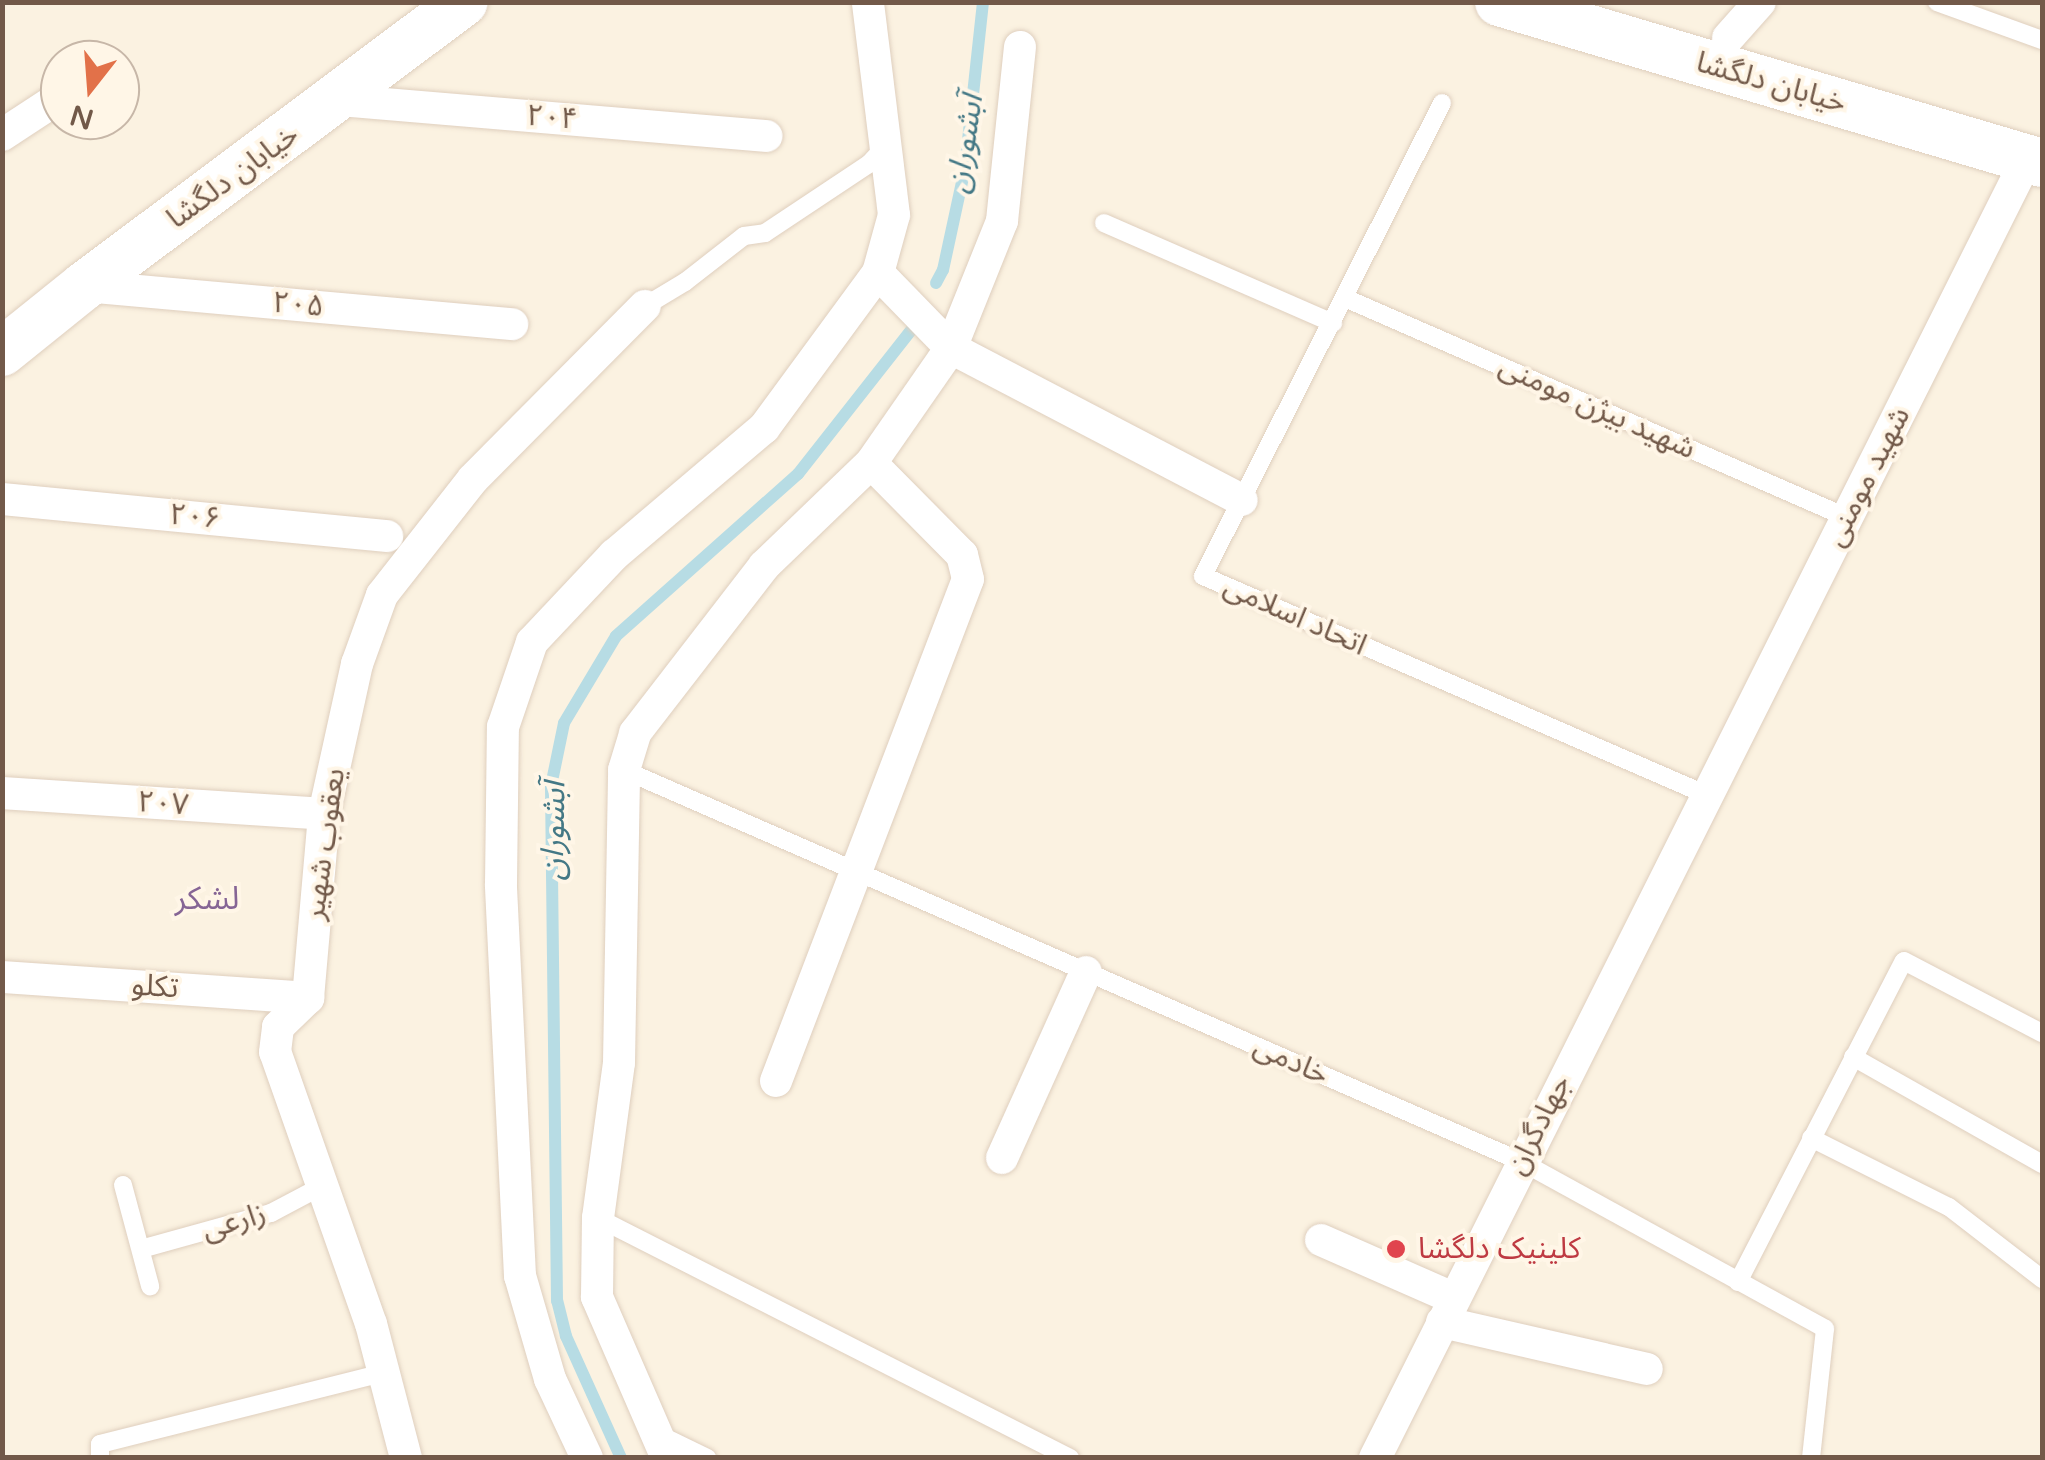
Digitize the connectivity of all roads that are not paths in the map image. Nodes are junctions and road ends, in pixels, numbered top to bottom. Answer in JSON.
{"nodes":[{"id":1,"x":464,"y":2,"type":"edge"},
{"id":2,"x":868,"y":2,"type":"edge"},
{"id":3,"x":1499,"y":2,"type":"edge"},
{"id":4,"x":1604,"y":2,"type":"edge"},
{"id":5,"x":1760,"y":2,"type":"edge"},
{"id":6,"x":1937,"y":2,"type":"edge"},
{"id":7,"x":1728,"y":38,"type":"junction"},
{"id":8,"x":2042,"y":40,"type":"edge"},
{"id":9,"x":1020,"y":47,"type":"dead end"},
{"id":10,"x":338,"y":100,"type":"junction"},
{"id":11,"x":1442,"y":103,"type":"dead end"},
{"id":12,"x":40,"y":109,"type":"edge"},
{"id":13,"x":2,"y":135,"type":"edge"},
{"id":14,"x":766,"y":136,"type":"dead end"},
{"id":15,"x":886,"y":146,"type":"junction"},
{"id":16,"x":2037,"y":150,"type":"edge"},
{"id":17,"x":1104,"y":223,"type":"dead end"},
{"id":18,"x":878,"y":273,"type":"junction"},
{"id":19,"x":84,"y":286,"type":"junction"},
{"id":20,"x":1345,"y":298,"type":"junction"},
{"id":21,"x":645,"y":306,"type":"joint"},
{"id":22,"x":1332,"y":323,"type":"junction"},
{"id":23,"x":512,"y":324,"type":"dead end"},
{"id":24,"x":951,"y":348,"type":"junction"},
{"id":25,"x":2,"y":352,"type":"edge"},
{"id":26,"x":871,"y":462,"type":"junction"},
{"id":27,"x":2,"y":499,"type":"edge"},
{"id":28,"x":1242,"y":500,"type":"junction"},
{"id":29,"x":1848,"y":518,"type":"junction"},
{"id":30,"x":387,"y":536,"type":"dead end"},
{"id":31,"x":624,"y":770,"type":"junction"},
{"id":32,"x":2,"y":793,"type":"edge"},
{"id":33,"x":1707,"y":795,"type":"junction"},
{"id":34,"x":324,"y":814,"type":"junction"},
{"id":35,"x":855,"y":870,"type":"junction"},
{"id":36,"x":1086,"y":972,"type":"junction"},
{"id":37,"x":2,"y":976,"type":"edge"},
{"id":38,"x":308,"y":998,"type":"junction"},
{"id":39,"x":2042,"y":1034,"type":"edge"},
{"id":40,"x":1853,"y":1057,"type":"junction"},
{"id":41,"x":776,"y":1082,"type":"dead end"},
{"id":42,"x":1811,"y":1138,"type":"junction"},
{"id":43,"x":1002,"y":1158,"type":"dead end"},
{"id":44,"x":1520,"y":1161,"type":"junction"},
{"id":45,"x":2042,"y":1164,"type":"edge"},
{"id":46,"x":123,"y":1185,"type":"dead end"},
{"id":47,"x":322,"y":1186,"type":"junction"},
{"id":48,"x":598,"y":1218,"type":"junction"},
{"id":49,"x":1321,"y":1240,"type":"dead end"},
{"id":50,"x":141,"y":1249,"type":"junction"},
{"id":51,"x":2042,"y":1279,"type":"edge"},
{"id":52,"x":1738,"y":1282,"type":"junction"},
{"id":53,"x":150,"y":1286,"type":"dead end"},
{"id":54,"x":1448,"y":1310,"type":"junction"},
{"id":55,"x":1647,"y":1369,"type":"dead end"},
{"id":56,"x":384,"y":1373,"type":"junction"},
{"id":57,"x":660,"y":1445,"type":"edge"},
{"id":58,"x":100,"y":1458,"type":"edge"},
{"id":59,"x":406,"y":1458,"type":"edge"},
{"id":60,"x":587,"y":1458,"type":"edge"},
{"id":61,"x":707,"y":1458,"type":"edge"},
{"id":62,"x":1070,"y":1458,"type":"edge"},
{"id":63,"x":1375,"y":1458,"type":"edge"},
{"id":64,"x":1811,"y":1458,"type":"edge"}],
"edges":[{"from":1,"to":10,"type":"main road","name":"خیابان دلگشا"},
{"from":2,"to":15,"type":"street"},
{"from":3,"to":16,"type":"main road","name":"خیابان دلگشا"},
{"from":4,"to":7,"type":"main road","name":"خیابان دلگشا"},
{"from":5,"to":7,"type":"street"},
{"from":6,"to":8,"type":"lane"},
{"from":7,"to":16,"type":"main road","name":"خیابان دلگشا"},
{"from":9,"to":24,"type":"street"},
{"from":10,"to":14,"type":"street","name":"۲۰۴"},
{"from":10,"to":19,"type":"main road","name":"خیابان دلگشا"},
{"from":11,"to":20,"type":"lane","name":"اتحاد اسلامی"},
{"from":12,"to":13,"type":"street"},
{"from":15,"to":18,"type":"street"},
{"from":15,"to":21,"type":"lane"},
{"from":16,"to":29,"type":"street","name":"شهید مومنی"},
{"from":17,"to":22,"type":"lane"},
{"from":18,"to":24,"type":"street"},
{"from":18,"to":60,"type":"street"},
{"from":19,"to":23,"type":"street","name":"۲۰۵"},
{"from":19,"to":25,"type":"main road","name":"خیابان دلگشا"},
{"from":20,"to":22,"type":"lane","name":"اتحاد اسلامی"},
{"from":20,"to":29,"type":"lane","name":"شهید بیژن مومنی"},
{"from":21,"to":34,"type":"street","name":"یعقوب شهیر"},
{"from":22,"to":28,"type":"lane","name":"اتحاد اسلامی"},
{"from":24,"to":26,"type":"street"},
{"from":24,"to":28,"type":"street"},
{"from":26,"to":31,"type":"street"},
{"from":26,"to":35,"type":"street"},
{"from":27,"to":30,"type":"street","name":"۲۰۶"},
{"from":28,"to":33,"type":"lane","name":"اتحاد اسلامی"},
{"from":29,"to":33,"type":"street","name":"شهید مومنی"},
{"from":31,"to":35,"type":"lane","name":"خادمی"},
{"from":31,"to":48,"type":"street"},
{"from":32,"to":34,"type":"street","name":"۲۰۷"},
{"from":33,"to":44,"type":"street","name":"جهادگران"},
{"from":34,"to":38,"type":"street","name":"یعقوب شهیر"},
{"from":35,"to":36,"type":"lane","name":"خادمی"},
{"from":35,"to":41,"type":"street"},
{"from":36,"to":43,"type":"street"},
{"from":36,"to":44,"type":"lane","name":"خادمی"},
{"from":37,"to":38,"type":"street","name":"تکلو"},
{"from":38,"to":47,"type":"street"},
{"from":39,"to":40,"type":"lane"},
{"from":40,"to":42,"type":"lane"},
{"from":40,"to":45,"type":"lane"},
{"from":42,"to":51,"type":"lane"},
{"from":42,"to":52,"type":"lane"},
{"from":44,"to":52,"type":"lane","name":"خادمی"},
{"from":44,"to":54,"type":"street","name":"جهادگران"},
{"from":46,"to":50,"type":"lane"},
{"from":47,"to":50,"type":"lane","name":"زارعی"},
{"from":47,"to":56,"type":"street"},
{"from":48,"to":57,"type":"street"},
{"from":48,"to":62,"type":"lane"},
{"from":49,"to":54,"type":"street"},
{"from":50,"to":53,"type":"lane"},
{"from":52,"to":64,"type":"lane","name":"خادمی"},
{"from":54,"to":55,"type":"street"},
{"from":54,"to":63,"type":"street","name":"جهادگران"},
{"from":56,"to":58,"type":"lane"},
{"from":56,"to":59,"type":"street"},
{"from":57,"to":61,"type":"lane"}]}
